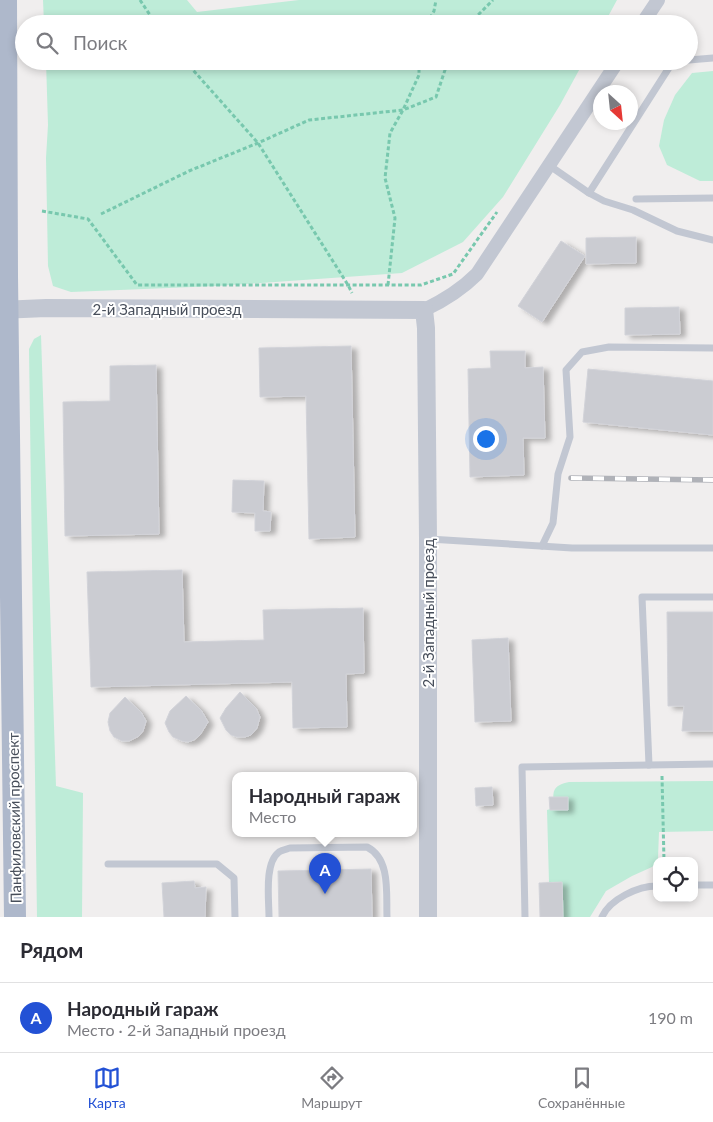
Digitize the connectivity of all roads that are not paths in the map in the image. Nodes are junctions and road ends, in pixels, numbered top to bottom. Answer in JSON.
{"nodes":[{"id":1,"x":6,"y":0,"type":"edge"},
{"id":2,"x":658,"y":0,"type":"edge"},
{"id":3,"x":648,"y":15,"type":"edge"},
{"id":4,"x":713,"y":58,"type":"edge"},
{"id":5,"x":698,"y":59,"type":"edge"},
{"id":6,"x":612,"y":70,"type":"edge"},
{"id":7,"x":663,"y":70,"type":"edge"},
{"id":8,"x":550,"y":166,"type":"junction"},
{"id":9,"x":589,"y":193,"type":"junction"},
{"id":10,"x":713,"y":198,"type":"edge"},
{"id":11,"x":636,"y":199,"type":"dead end"},
{"id":12,"x":713,"y":240,"type":"edge"},
{"id":13,"x":4,"y":310,"type":"edge"},
{"id":14,"x":424,"y":310,"type":"junction"},
{"id":15,"x":713,"y":348,"type":"edge"},
{"id":16,"x":428,"y":539,"type":"junction"},
{"id":17,"x":542,"y":546,"type":"junction"},
{"id":18,"x":713,"y":548,"type":"edge"},
{"id":19,"x":713,"y":597,"type":"edge"},
{"id":20,"x":713,"y":764,"type":"edge"},
{"id":21,"x":649,"y":765,"type":"junction"},
{"id":22,"x":108,"y":864,"type":"dead end"},
{"id":23,"x":698,"y":885,"type":"edge"},
{"id":24,"x":713,"y":885,"type":"edge"},
{"id":25,"x":653,"y":886,"type":"edge"},
{"id":26,"x":15,"y":917,"type":"edge"},
{"id":27,"x":235,"y":917,"type":"edge"},
{"id":28,"x":269,"y":917,"type":"edge"},
{"id":29,"x":387,"y":917,"type":"edge"},
{"id":30,"x":428,"y":917,"type":"edge"},
{"id":31,"x":524,"y":917,"type":"edge"},
{"id":32,"x":602,"y":917,"type":"edge"}],
"edges":[{"from":1,"to":13,"type":"main road","name":"Панфиловский проспект"},
{"from":2,"to":3,"type":"street"},
{"from":4,"to":5,"type":"lane"},
{"from":6,"to":8,"type":"street","name":"2-й Западный проезд"},
{"from":7,"to":9,"type":"lane"},
{"from":8,"to":9,"type":"lane"},
{"from":8,"to":14,"type":"street","name":"2-й Западный проезд"},
{"from":9,"to":12,"type":"lane"},
{"from":10,"to":11,"type":"lane"},
{"from":13,"to":14,"type":"street","name":"2-й Западный проезд"},
{"from":13,"to":26,"type":"main road","name":"Панфиловский проспект"},
{"from":14,"to":16,"type":"street","name":"2-й Западный проезд"},
{"from":15,"to":17,"type":"lane"},
{"from":16,"to":17,"type":"lane"},
{"from":16,"to":30,"type":"street","name":"2-й Западный проезд"},
{"from":17,"to":18,"type":"lane"},
{"from":19,"to":21,"type":"lane"},
{"from":20,"to":21,"type":"lane"},
{"from":21,"to":31,"type":"lane"},
{"from":22,"to":27,"type":"lane"},
{"from":23,"to":24,"type":"lane"},
{"from":25,"to":32,"type":"lane"},
{"from":28,"to":29,"type":"lane"}]}
